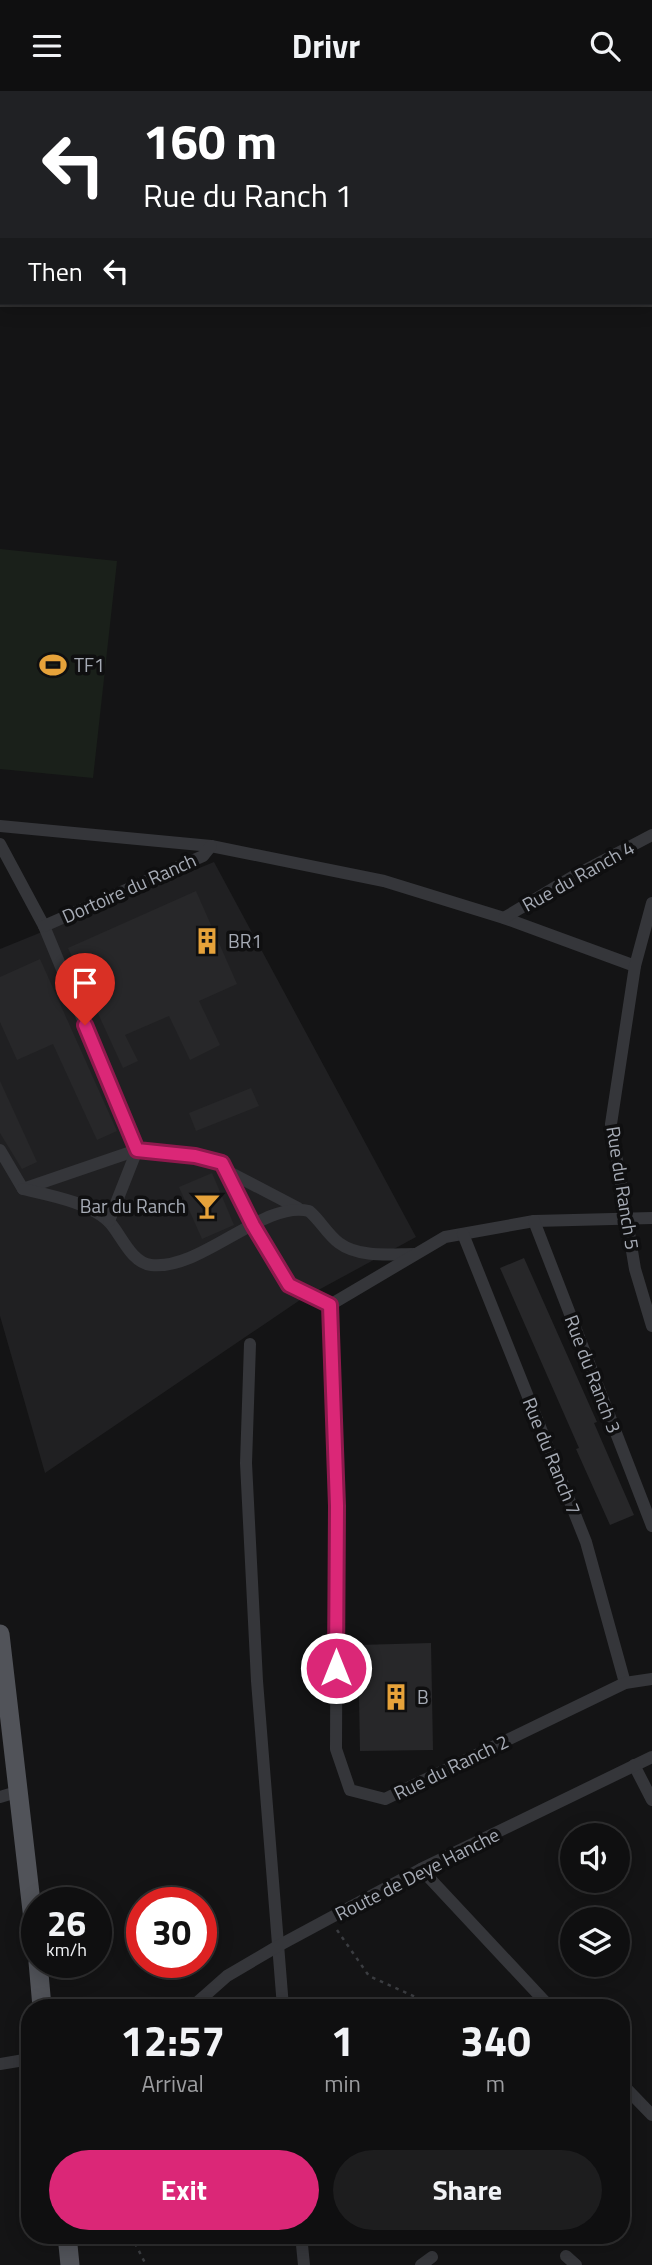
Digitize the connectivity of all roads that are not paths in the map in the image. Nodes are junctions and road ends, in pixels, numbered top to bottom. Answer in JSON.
{"nodes":[{"id":1,"x":0,"y":826,"type":"edge"},
{"id":2,"x":652,"y":835,"type":"edge"},
{"id":3,"x":0,"y":844,"type":"edge"},
{"id":4,"x":211,"y":846,"type":"junction"},
{"id":5,"x":652,"y":903,"type":"edge"},
{"id":6,"x":504,"y":918,"type":"junction"},
{"id":7,"x":44,"y":926,"type":"junction"},
{"id":8,"x":635,"y":966,"type":"junction"},
{"id":9,"x":0,"y":1150,"type":"edge"},
{"id":10,"x":137,"y":1150,"type":"junction"},
{"id":11,"x":227,"y":1171,"type":"junction"},
{"id":12,"x":23,"y":1189,"type":"junction"},
{"id":13,"x":298,"y":1208,"type":"junction"},
{"id":14,"x":652,"y":1218,"type":"edge"},
{"id":15,"x":627,"y":1219,"type":"junction"},
{"id":16,"x":109,"y":1221,"type":"junction"},
{"id":17,"x":534,"y":1221,"type":"junction"},
{"id":18,"x":253,"y":1225,"type":"junction"},
{"id":19,"x":463,"y":1234,"type":"junction"},
{"id":20,"x":416,"y":1254,"type":"junction"},
{"id":21,"x":330,"y":1305,"type":"junction"},
{"id":22,"x":652,"y":1326,"type":"edge"},
{"id":23,"x":250,"y":1345,"type":"dead end"},
{"id":24,"x":652,"y":1526,"type":"edge"},
{"id":25,"x":0,"y":1634,"type":"edge"},
{"id":26,"x":652,"y":1679,"type":"edge"},
{"id":27,"x":625,"y":1683,"type":"junction"},
{"id":28,"x":652,"y":1757,"type":"edge"},
{"id":29,"x":634,"y":1765,"type":"junction"},
{"id":30,"x":20,"y":1791,"type":"junction"},
{"id":31,"x":0,"y":1797,"type":"edge"},
{"id":32,"x":652,"y":1800,"type":"edge"},
{"id":33,"x":421,"y":1869,"type":"junction"},
{"id":34,"x":30,"y":1887,"type":"edge"},
{"id":35,"x":278,"y":1946,"type":"junction"},
{"id":36,"x":39,"y":1978,"type":"edge"},
{"id":37,"x":41,"y":1999,"type":"edge"},
{"id":38,"x":201,"y":1999,"type":"edge"},
{"id":39,"x":282,"y":1999,"type":"edge"},
{"id":40,"x":543,"y":1999,"type":"edge"},
{"id":41,"x":21,"y":2060,"type":"edge"},
{"id":42,"x":0,"y":2064,"type":"edge"},
{"id":43,"x":630,"y":2092,"type":"edge"},
{"id":44,"x":652,"y":2115,"type":"edge"},
{"id":45,"x":68,"y":2244,"type":"edge"},
{"id":46,"x":303,"y":2244,"type":"edge"},
{"id":47,"x":432,"y":2257,"type":"dead end"},
{"id":48,"x":70,"y":2265,"type":"edge"},
{"id":49,"x":304,"y":2265,"type":"edge"},
{"id":50,"x":421,"y":2265,"type":"edge"}],
"edges":[{"from":1,"to":4,"type":"street"},
{"from":2,"to":6,"type":"street","name":"Rue du Ranch 4"},
{"from":3,"to":7,"type":"street"},
{"from":4,"to":6,"type":"street"},
{"from":4,"to":7,"type":"street","name":"Dortoire du Ranch"},
{"from":5,"to":8,"type":"street","name":"Rue du Ranch 5"},
{"from":6,"to":8,"type":"street"},
{"from":7,"to":10,"type":"street"},
{"from":8,"to":15,"type":"street","name":"Rue du Ranch 5"},
{"from":9,"to":12,"type":"street"},
{"from":10,"to":11,"type":"street"},
{"from":10,"to":12,"type":"street"},
{"from":10,"to":16,"type":"street"},
{"from":11,"to":13,"type":"street"},
{"from":11,"to":18,"type":"street"},
{"from":12,"to":16,"type":"street"},
{"from":13,"to":18,"type":"street"},
{"from":13,"to":20,"type":"street"},
{"from":14,"to":15,"type":"street"},
{"from":15,"to":17,"type":"street"},
{"from":15,"to":22,"type":"street","name":"Rue du Ranch 5"},
{"from":16,"to":18,"type":"street"},
{"from":17,"to":19,"type":"street"},
{"from":17,"to":24,"type":"street","name":"Rue du Ranch 3"},
{"from":18,"to":21,"type":"street"},
{"from":19,"to":20,"type":"street"},
{"from":19,"to":27,"type":"street","name":"Rue du Ranch 7"},
{"from":20,"to":21,"type":"street"},
{"from":21,"to":27,"type":"street","name":"Rue du Ranch 2"},
{"from":23,"to":35,"type":"street"},
{"from":25,"to":30,"type":"main road"},
{"from":26,"to":27,"type":"street","name":"Rue du Ranch 2"},
{"from":28,"to":29,"type":"street","name":"Route de Deye Hanche"},
{"from":29,"to":32,"type":"street"},
{"from":29,"to":33,"type":"street","name":"Route de Deye Hanche"},
{"from":30,"to":31,"type":"street"},
{"from":30,"to":34,"type":"main road"},
{"from":33,"to":35,"type":"street","name":"Route de Deye Hanche"},
{"from":33,"to":40,"type":"street"},
{"from":35,"to":38,"type":"street","name":"Route de Deye Hanche"},
{"from":35,"to":39,"type":"street"},
{"from":36,"to":37,"type":"main road"},
{"from":41,"to":42,"type":"street"},
{"from":43,"to":44,"type":"street"},
{"from":45,"to":48,"type":"main road"},
{"from":46,"to":49,"type":"street"},
{"from":47,"to":50,"type":"street"}]}
